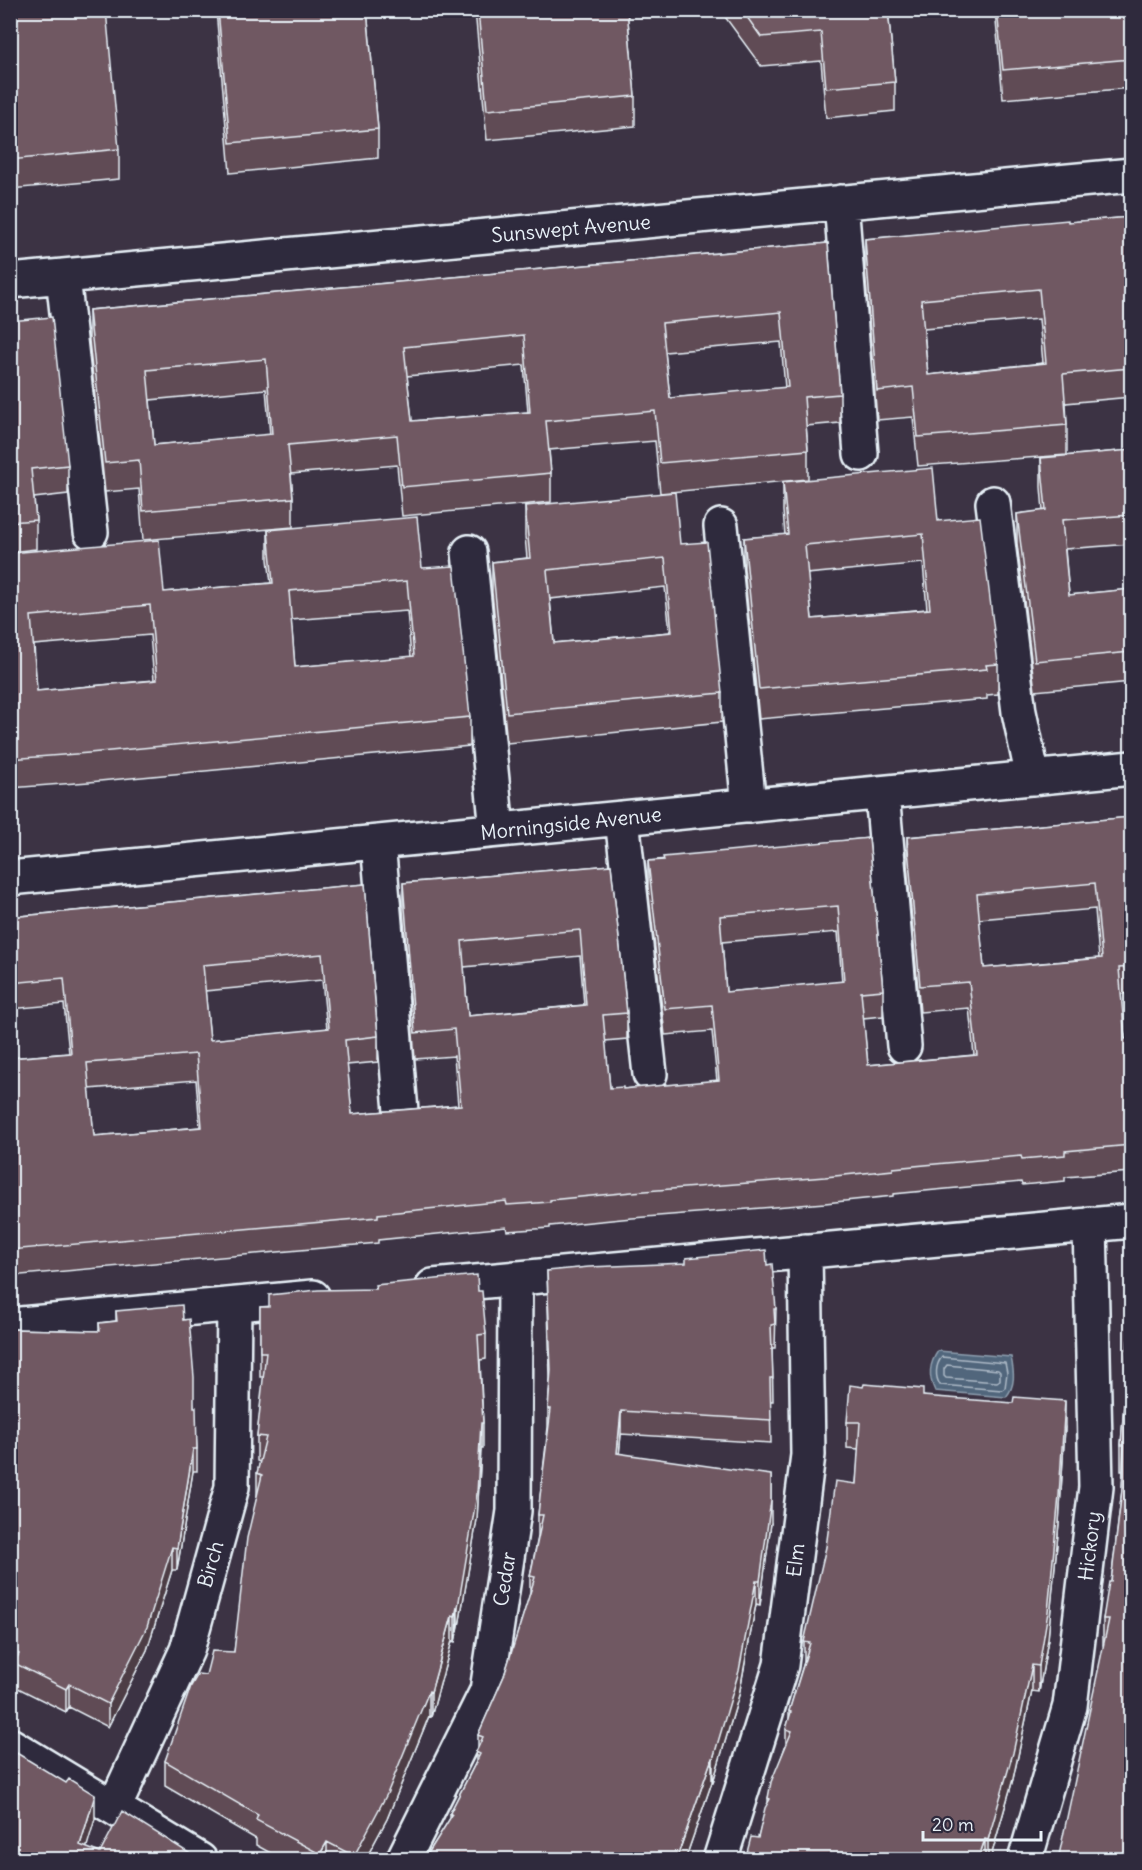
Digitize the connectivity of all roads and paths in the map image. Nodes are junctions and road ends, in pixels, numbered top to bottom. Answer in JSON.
{"nodes":[{"id":1,"x":1131,"y":175,"type":"edge"},
{"id":2,"x":841,"y":202,"type":"junction"},
{"id":3,"x":63,"y":276,"type":"junction"},
{"id":4,"x":10,"y":281,"type":"edge"},
{"id":5,"x":861,"y":454,"type":"dead end"},
{"id":6,"x":993,"y":502,"type":"dead end"},
{"id":7,"x":721,"y":526,"type":"dead end"},
{"id":8,"x":91,"y":532,"type":"dead end"},
{"id":9,"x":469,"y":552,"type":"dead end"},
{"id":10,"x":1131,"y":768,"type":"edge"},
{"id":11,"x":1033,"y":778,"type":"junction"},
{"id":12,"x":882,"y":793,"type":"junction"},
{"id":13,"x":749,"y":806,"type":"junction"},
{"id":14,"x":622,"y":818,"type":"junction"},
{"id":15,"x":497,"y":830,"type":"junction"},
{"id":16,"x":378,"y":842,"type":"junction"},
{"id":17,"x":10,"y":878,"type":"edge"},
{"id":18,"x":904,"y":1046,"type":"dead end"},
{"id":19,"x":650,"y":1074,"type":"dead end"},
{"id":20,"x":401,"y":1111,"type":"edge"},
{"id":21,"x":1131,"y":1221,"type":"edge"},
{"id":22,"x":1090,"y":1224,"type":"junction"},
{"id":23,"x":805,"y":1251,"type":"junction"},
{"id":24,"x":515,"y":1278,"type":"junction"},
{"id":25,"x":398,"y":1289,"type":"edge"},
{"id":26,"x":340,"y":1295,"type":"edge"},
{"id":27,"x":234,"y":1305,"type":"junction"},
{"id":28,"x":10,"y":1325,"type":"edge"},
{"id":29,"x":10,"y":1745,"type":"edge"},
{"id":30,"x":114,"y":1808,"type":"junction"},
{"id":31,"x":200,"y":1860,"type":"edge"},
{"id":32,"x":403,"y":1860,"type":"edge"},
{"id":33,"x":720,"y":1860,"type":"edge"},
{"id":34,"x":1025,"y":1860,"type":"edge"}],
"edges":[{"from":1,"to":2,"type":"street","name":"Sunswept Avenue"},
{"from":2,"to":3,"type":"street","name":"Sunswept Avenue"},
{"from":2,"to":5,"type":"street"},
{"from":3,"to":4,"type":"street","name":"Sunswept Avenue"},
{"from":3,"to":8,"type":"street"},
{"from":6,"to":11,"type":"street"},
{"from":7,"to":13,"type":"street"},
{"from":9,"to":15,"type":"street"},
{"from":10,"to":11,"type":"street","name":"Morningside Avenue"},
{"from":11,"to":12,"type":"street","name":"Morningside Avenue"},
{"from":12,"to":13,"type":"street","name":"Morningside Avenue"},
{"from":12,"to":18,"type":"street"},
{"from":13,"to":14,"type":"street","name":"Morningside Avenue"},
{"from":14,"to":15,"type":"street","name":"Morningside Avenue"},
{"from":14,"to":19,"type":"street"},
{"from":15,"to":16,"type":"street","name":"Morningside Avenue"},
{"from":16,"to":17,"type":"street","name":"Morningside Avenue"},
{"from":16,"to":20,"type":"street"},
{"from":21,"to":22,"type":"street"},
{"from":22,"to":23,"type":"street"},
{"from":22,"to":34,"type":"street","name":"Hickory"},
{"from":23,"to":24,"type":"street"},
{"from":23,"to":33,"type":"street","name":"Elm"},
{"from":24,"to":25,"type":"street"},
{"from":24,"to":32,"type":"street","name":"Cedar"},
{"from":26,"to":27,"type":"street"},
{"from":27,"to":28,"type":"street"},
{"from":27,"to":30,"type":"street","name":"Birch"},
{"from":29,"to":30,"type":"street"},
{"from":30,"to":31,"type":"street"}]}
